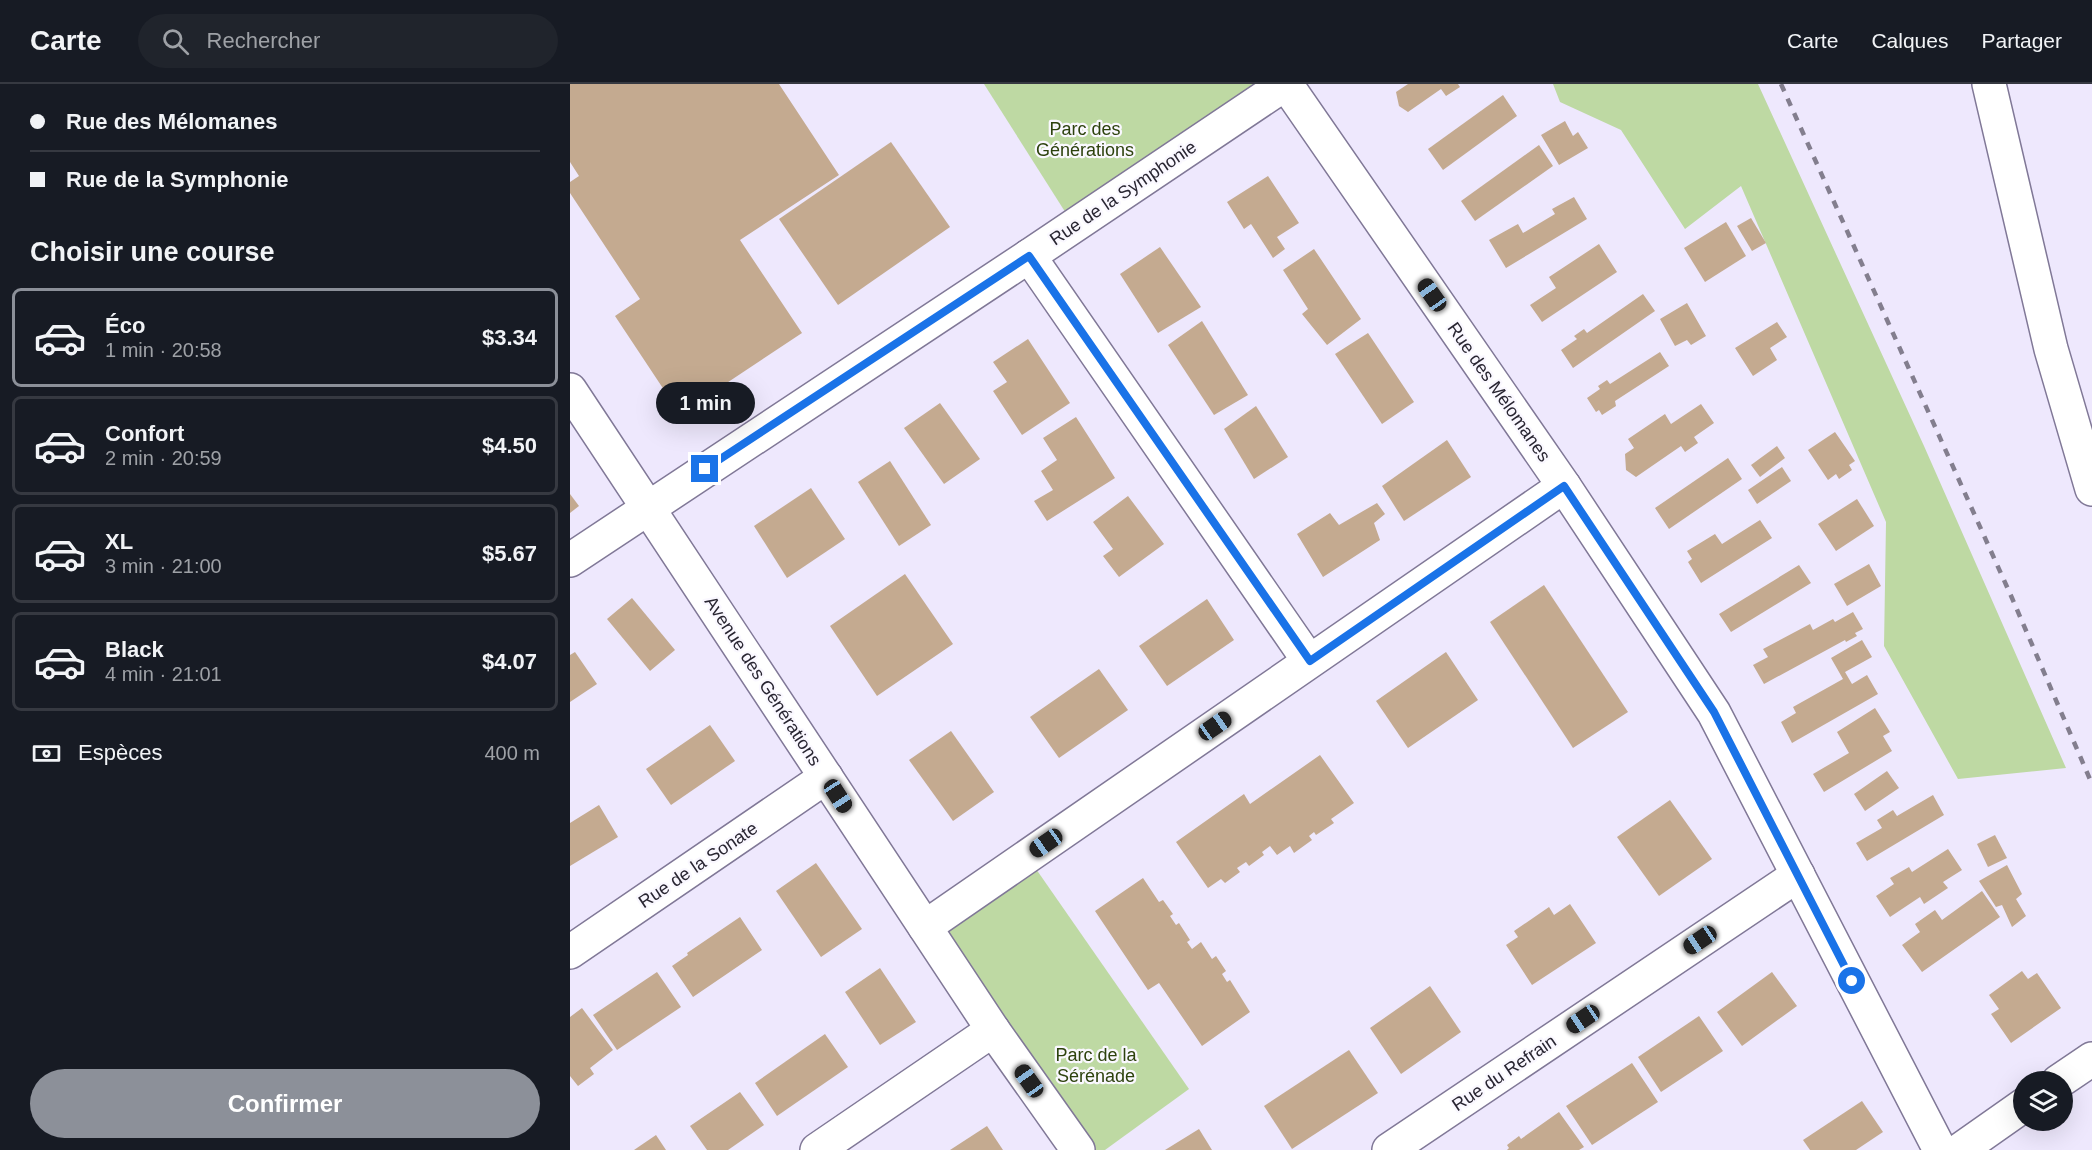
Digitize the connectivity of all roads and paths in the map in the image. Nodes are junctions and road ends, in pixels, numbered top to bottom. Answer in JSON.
{"nodes":[{"id":1,"x":1286,"y":84,"type":"edge"},
{"id":2,"x":1989,"y":84,"type":"edge"},
{"id":3,"x":1029,"y":256,"type":"junction"},
{"id":4,"x":570,"y":390,"type":"edge"},
{"id":5,"x":1564,"y":486,"type":"junction"},
{"id":6,"x":2092,"y":489,"type":"edge"},
{"id":7,"x":648,"y":507,"type":"junction"},
{"id":8,"x":570,"y":560,"type":"edge"},
{"id":9,"x":1310,"y":661,"type":"junction"},
{"id":10,"x":826,"y":777,"type":"junction"},
{"id":11,"x":1798,"y":875,"type":"junction"},
{"id":12,"x":925,"y":927,"type":"junction"},
{"id":13,"x":570,"y":952,"type":"edge"},
{"id":14,"x":993,"y":1030,"type":"junction"},
{"id":15,"x":2092,"y":1059,"type":"edge"},
{"id":16,"x":2073,"y":1072,"type":"edge"},
{"id":17,"x":2013,"y":1113,"type":"edge"},
{"id":18,"x":817,"y":1150,"type":"edge"},
{"id":19,"x":1078,"y":1150,"type":"edge"},
{"id":20,"x":1389,"y":1150,"type":"edge"},
{"id":21,"x":1940,"y":1150,"type":"edge"},
{"id":22,"x":1960,"y":1150,"type":"edge"}],
"edges":[{"from":1,"to":3,"type":"street","name":"Rue de la Symphonie"},
{"from":1,"to":5,"type":"street","name":"Rue des Mélomanes"},
{"from":2,"to":6,"type":"street"},
{"from":3,"to":7,"type":"street","name":"Rue de la Symphonie"},
{"from":3,"to":9,"type":"street"},
{"from":4,"to":7,"type":"street","name":"Avenue des Générations"},
{"from":5,"to":9,"type":"street"},
{"from":5,"to":11,"type":"street","name":"Rue des Mélomanes"},
{"from":7,"to":8,"type":"street","name":"Rue de la Symphonie"},
{"from":7,"to":10,"type":"street","name":"Avenue des Générations"},
{"from":9,"to":12,"type":"street"},
{"from":10,"to":12,"type":"street","name":"Avenue des Générations"},
{"from":10,"to":13,"type":"street","name":"Rue de la Sonate"},
{"from":11,"to":20,"type":"street","name":"Rue du Refrain"},
{"from":11,"to":21,"type":"street","name":"Rue des Mélomanes"},
{"from":12,"to":14,"type":"street","name":"Avenue des Générations"},
{"from":14,"to":18,"type":"street"},
{"from":14,"to":19,"type":"street","name":"Avenue des Générations"},
{"from":15,"to":16,"type":"street"},
{"from":17,"to":22,"type":"street"}]}
